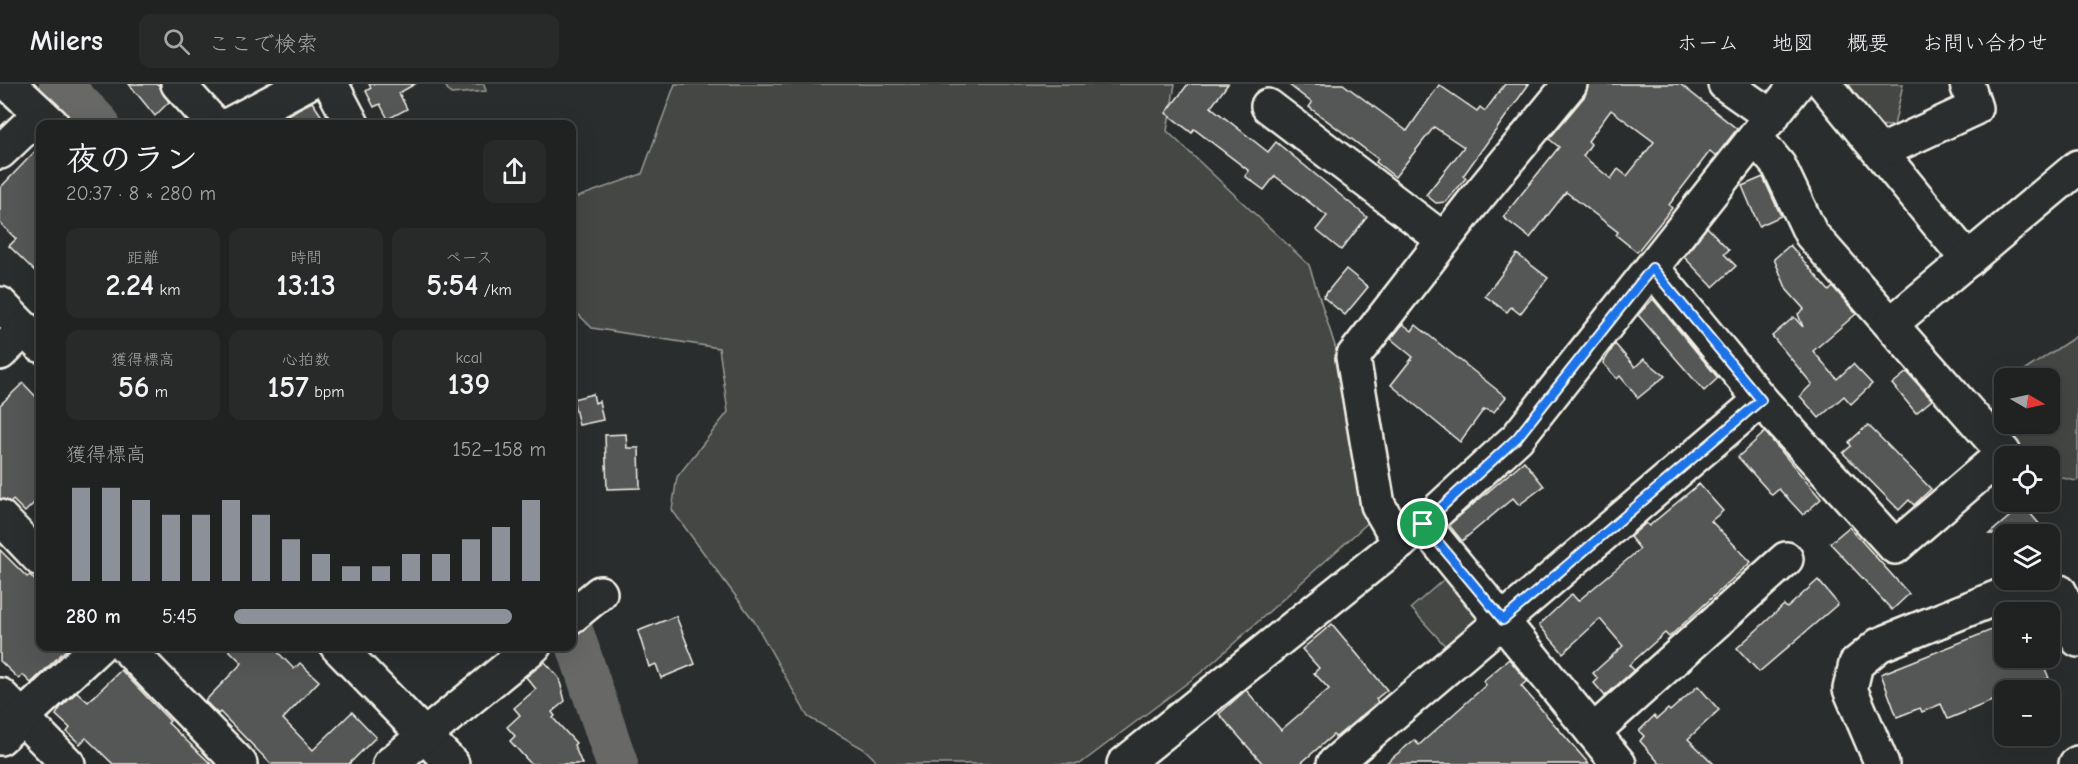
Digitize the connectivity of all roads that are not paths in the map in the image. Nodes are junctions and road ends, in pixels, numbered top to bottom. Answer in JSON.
{"nodes":[{"id":1,"x":9,"y":84,"type":"edge"},
{"id":2,"x":178,"y":84,"type":"edge"},
{"id":3,"x":306,"y":84,"type":"edge"},
{"id":4,"x":331,"y":84,"type":"edge"},
{"id":5,"x":1570,"y":84,"type":"edge"},
{"id":6,"x":1725,"y":84,"type":"edge"},
{"id":7,"x":1797,"y":84,"type":"edge"},
{"id":8,"x":1824,"y":84,"type":"edge"},
{"id":9,"x":1967,"y":84,"type":"edge"},
{"id":10,"x":1268,"y":106,"type":"dead end"},
{"id":11,"x":46,"y":119,"type":"edge"},
{"id":12,"x":210,"y":120,"type":"edge"},
{"id":13,"x":238,"y":120,"type":"edge"},
{"id":14,"x":350,"y":120,"type":"edge"},
{"id":15,"x":36,"y":126,"type":"edge"},
{"id":16,"x":1764,"y":128,"type":"junction"},
{"id":17,"x":1880,"y":152,"type":"junction"},
{"id":18,"x":0,"y":153,"type":"edge"},
{"id":19,"x":2078,"y":167,"type":"edge"},
{"id":20,"x":1444,"y":240,"type":"junction"},
{"id":21,"x":1968,"y":260,"type":"junction"},
{"id":22,"x":1652,"y":268,"type":"junction"},
{"id":23,"x":0,"y":304,"type":"edge"},
{"id":24,"x":1891,"y":324,"type":"junction"},
{"id":25,"x":33,"y":337,"type":"edge"},
{"id":26,"x":0,"y":353,"type":"edge"},
{"id":27,"x":1761,"y":400,"type":"junction"},
{"id":28,"x":0,"y":517,"type":"edge"},
{"id":29,"x":1411,"y":534,"type":"junction"},
{"id":30,"x":36,"y":555,"type":"edge"},
{"id":31,"x":1785,"y":558,"type":"dead end"},
{"id":32,"x":600,"y":593,"type":"dead end"},
{"id":33,"x":576,"y":613,"type":"edge"},
{"id":34,"x":1503,"y":620,"type":"junction"},
{"id":35,"x":2078,"y":640,"type":"edge"},
{"id":36,"x":93,"y":651,"type":"edge"},
{"id":37,"x":130,"y":651,"type":"edge"},
{"id":38,"x":342,"y":651,"type":"edge"},
{"id":39,"x":528,"y":651,"type":"edge"},
{"id":40,"x":8,"y":717,"type":"edge"},
{"id":41,"x":1593,"y":732,"type":"junction"},
{"id":42,"x":423,"y":735,"type":"junction"},
{"id":43,"x":68,"y":764,"type":"edge"},
{"id":44,"x":240,"y":764,"type":"edge"},
{"id":45,"x":390,"y":764,"type":"edge"},
{"id":46,"x":452,"y":764,"type":"edge"},
{"id":47,"x":1124,"y":764,"type":"edge"},
{"id":48,"x":1334,"y":764,"type":"edge"},
{"id":49,"x":1619,"y":764,"type":"edge"},
{"id":50,"x":1882,"y":764,"type":"edge"}],
"edges":[{"from":1,"to":11,"type":"street"},
{"from":2,"to":12,"type":"street"},
{"from":3,"to":13,"type":"street"},
{"from":4,"to":14,"type":"street"},
{"from":5,"to":20,"type":"street"},
{"from":6,"to":16,"type":"street"},
{"from":7,"to":16,"type":"street"},
{"from":8,"to":17,"type":"street"},
{"from":9,"to":17,"type":"street"},
{"from":10,"to":20,"type":"street"},
{"from":15,"to":18,"type":"street"},
{"from":16,"to":22,"type":"street"},
{"from":16,"to":24,"type":"street"},
{"from":17,"to":21,"type":"street"},
{"from":19,"to":21,"type":"street"},
{"from":20,"to":29,"type":"street"},
{"from":21,"to":24,"type":"street"},
{"from":22,"to":27,"type":"street"},
{"from":22,"to":29,"type":"street"},
{"from":23,"to":25,"type":"street"},
{"from":24,"to":27,"type":"street"},
{"from":25,"to":26,"type":"street"},
{"from":27,"to":34,"type":"street"},
{"from":28,"to":30,"type":"street"},
{"from":29,"to":34,"type":"street"},
{"from":29,"to":47,"type":"street"},
{"from":31,"to":41,"type":"street"},
{"from":32,"to":33,"type":"street"},
{"from":34,"to":41,"type":"street"},
{"from":34,"to":48,"type":"street"},
{"from":35,"to":50,"type":"street"},
{"from":36,"to":40,"type":"street"},
{"from":37,"to":44,"type":"street"},
{"from":38,"to":42,"type":"street"},
{"from":39,"to":42,"type":"street"},
{"from":40,"to":43,"type":"street"},
{"from":41,"to":49,"type":"street"},
{"from":42,"to":45,"type":"street"},
{"from":42,"to":46,"type":"street"}]}
